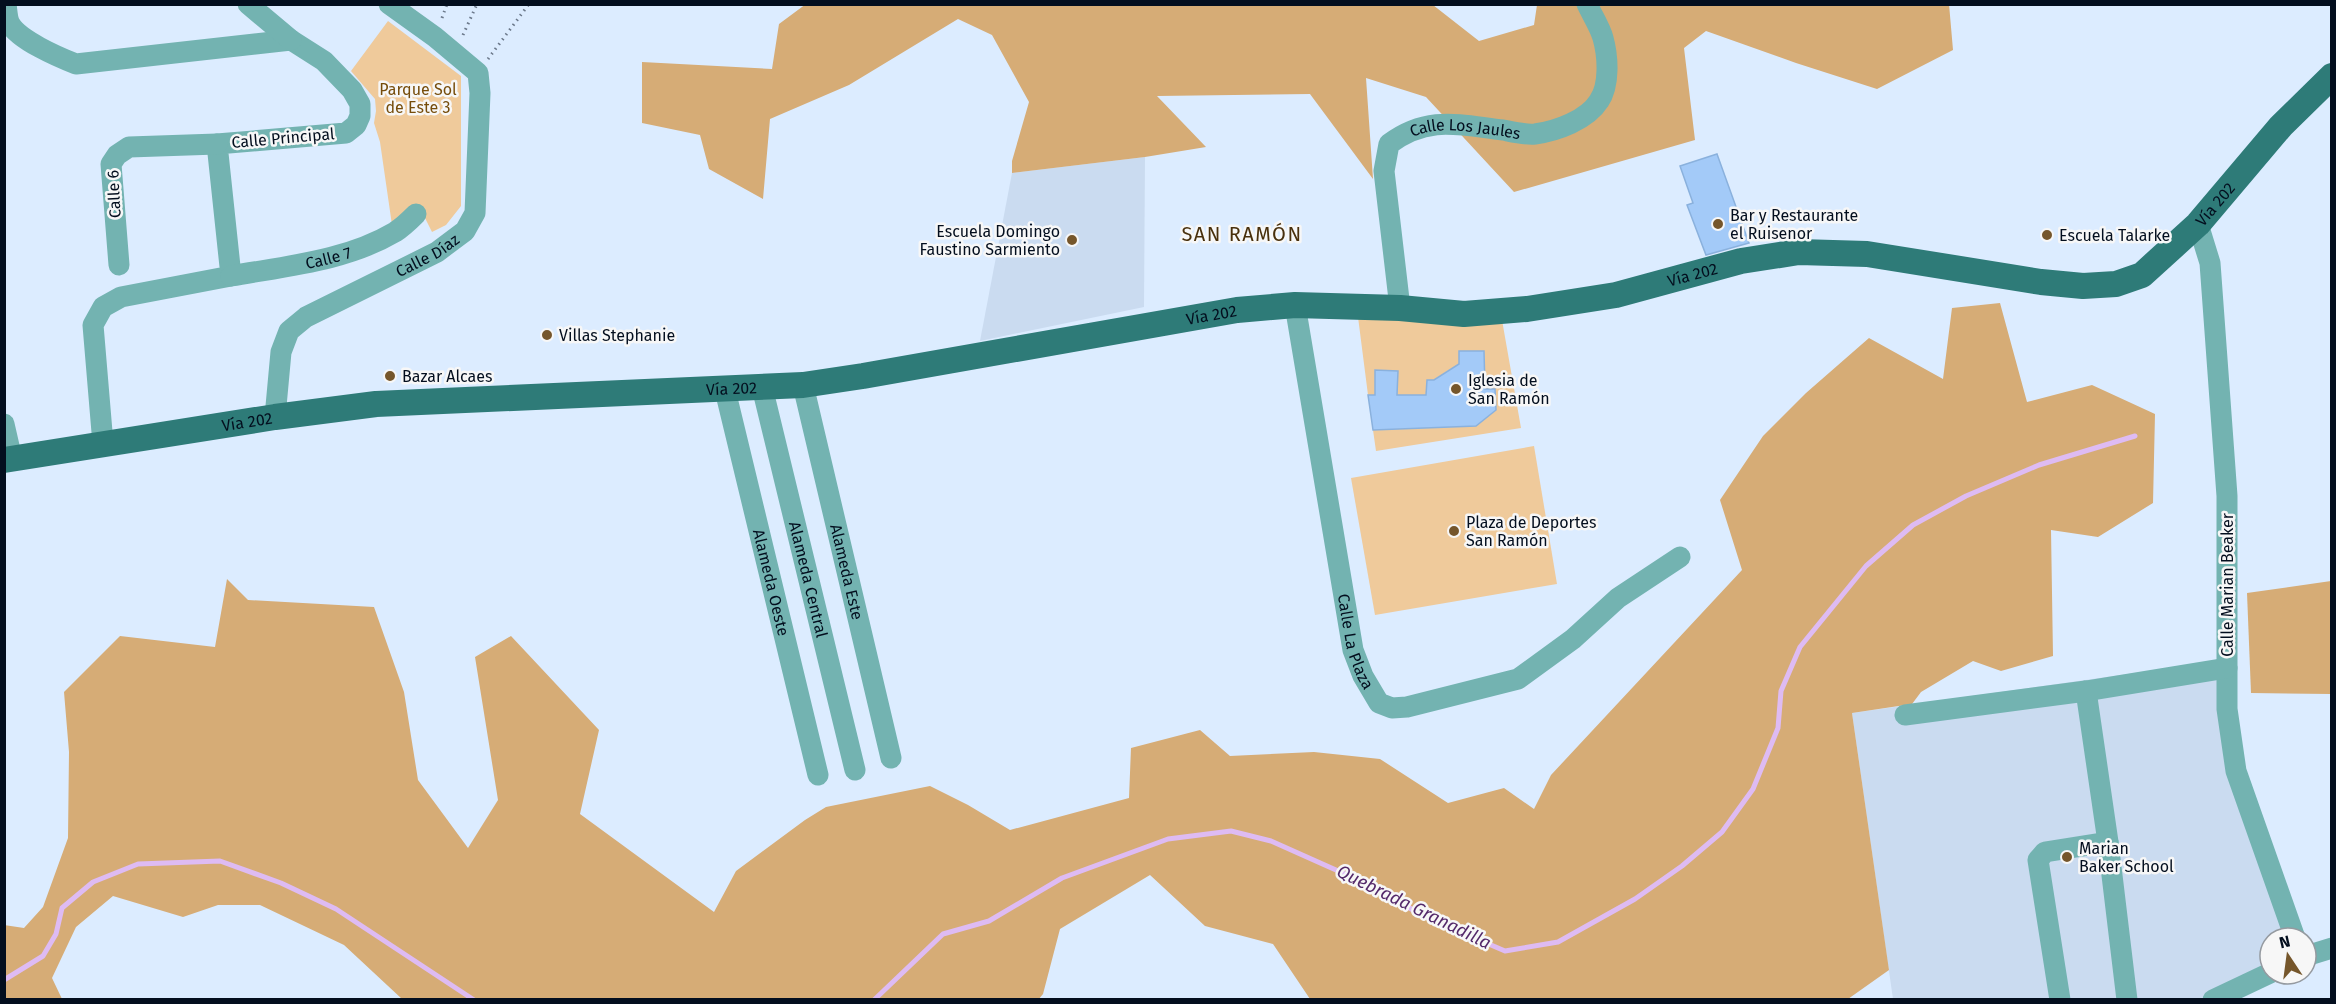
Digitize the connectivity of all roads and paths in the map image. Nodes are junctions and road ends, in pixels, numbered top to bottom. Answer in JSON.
{"nodes":[{"id":1,"x":6,"y":4,"type":"edge"},
{"id":2,"x":248,"y":4,"type":"edge"},
{"id":3,"x":389,"y":4,"type":"edge"},
{"id":4,"x":477,"y":4,"type":"edge"},
{"id":5,"x":529,"y":4,"type":"edge"},
{"id":6,"x":1587,"y":4,"type":"edge"},
{"id":7,"x":291,"y":40,"type":"junction"},
{"id":8,"x":455,"y":53,"type":"junction"},
{"id":9,"x":478,"y":73,"type":"junction"},
{"id":10,"x":2331,"y":76,"type":"edge"},
{"id":11,"x":217,"y":144,"type":"junction"},
{"id":12,"x":416,"y":214,"type":"dead end"},
{"id":13,"x":2198,"y":224,"type":"junction"},
{"id":14,"x":119,"y":265,"type":"dead end"},
{"id":15,"x":231,"y":276,"type":"junction"},
{"id":16,"x":1295,"y":305,"type":"junction"},
{"id":17,"x":1400,"y":308,"type":"junction"},
{"id":18,"x":803,"y":385,"type":"junction"},
{"id":19,"x":762,"y":387,"type":"junction"},
{"id":20,"x":725,"y":390,"type":"junction"},
{"id":21,"x":275,"y":417,"type":"junction"},
{"id":22,"x":4,"y":424,"type":"edge"},
{"id":23,"x":103,"y":444,"type":"junction"},
{"id":24,"x":8,"y":459,"type":"edge"},
{"id":25,"x":1680,"y":557,"type":"dead end"},
{"id":26,"x":2227,"y":668,"type":"junction"},
{"id":27,"x":2086,"y":691,"type":"junction"},
{"id":28,"x":1905,"y":715,"type":"dead end"},
{"id":29,"x":891,"y":758,"type":"dead end"},
{"id":30,"x":855,"y":770,"type":"dead end"},
{"id":31,"x":818,"y":774,"type":"dead end"},
{"id":32,"x":2108,"y":842,"type":"junction"},
{"id":33,"x":2291,"y":926,"type":"edge"},
{"id":34,"x":2258,"y":978,"type":"edge"},
{"id":35,"x":2060,"y":999,"type":"edge"},
{"id":36,"x":2127,"y":999,"type":"edge"},
{"id":37,"x":2213,"y":999,"type":"edge"}],
"edges":[{"from":1,"to":7,"type":"street"},
{"from":2,"to":7,"type":"street","name":"Calle Principal"},
{"from":3,"to":8,"type":"street"},
{"from":4,"to":8,"type":"path"},
{"from":5,"to":9,"type":"path"},
{"from":6,"to":17,"type":"street","name":"Calle Los Jaules"},
{"from":7,"to":11,"type":"street","name":"Calle Principal"},
{"from":8,"to":9,"type":"street"},
{"from":9,"to":21,"type":"street","name":"Calle Díaz"},
{"from":10,"to":13,"type":"main road","name":"Vía 202"},
{"from":11,"to":14,"type":"street","name":"Calle 6"},
{"from":11,"to":15,"type":"street","name":"Calle Principal"},
{"from":12,"to":15,"type":"street","name":"Calle 7"},
{"from":13,"to":17,"type":"main road","name":"Vía 202"},
{"from":13,"to":26,"type":"street","name":"Calle Marian Beaker"},
{"from":15,"to":23,"type":"street"},
{"from":16,"to":17,"type":"main road","name":"Vía 202"},
{"from":16,"to":18,"type":"main road","name":"Vía 202"},
{"from":16,"to":25,"type":"street","name":"Calle La Plaza"},
{"from":18,"to":19,"type":"main road","name":"Vía 202"},
{"from":18,"to":29,"type":"street","name":"Alameda Este"},
{"from":19,"to":20,"type":"main road","name":"Vía 202"},
{"from":19,"to":30,"type":"street","name":"Alameda Central"},
{"from":20,"to":21,"type":"main road","name":"Vía 202"},
{"from":20,"to":31,"type":"street","name":"Alameda Oeste"},
{"from":21,"to":23,"type":"main road","name":"Vía 202"},
{"from":22,"to":24,"type":"street"},
{"from":23,"to":24,"type":"main road","name":"Vía 202"},
{"from":26,"to":27,"type":"street"},
{"from":26,"to":33,"type":"street","name":"Calle Marian Beaker"},
{"from":27,"to":28,"type":"street"},
{"from":27,"to":32,"type":"street"},
{"from":32,"to":35,"type":"street"},
{"from":32,"to":36,"type":"street"},
{"from":34,"to":37,"type":"street"}]}
